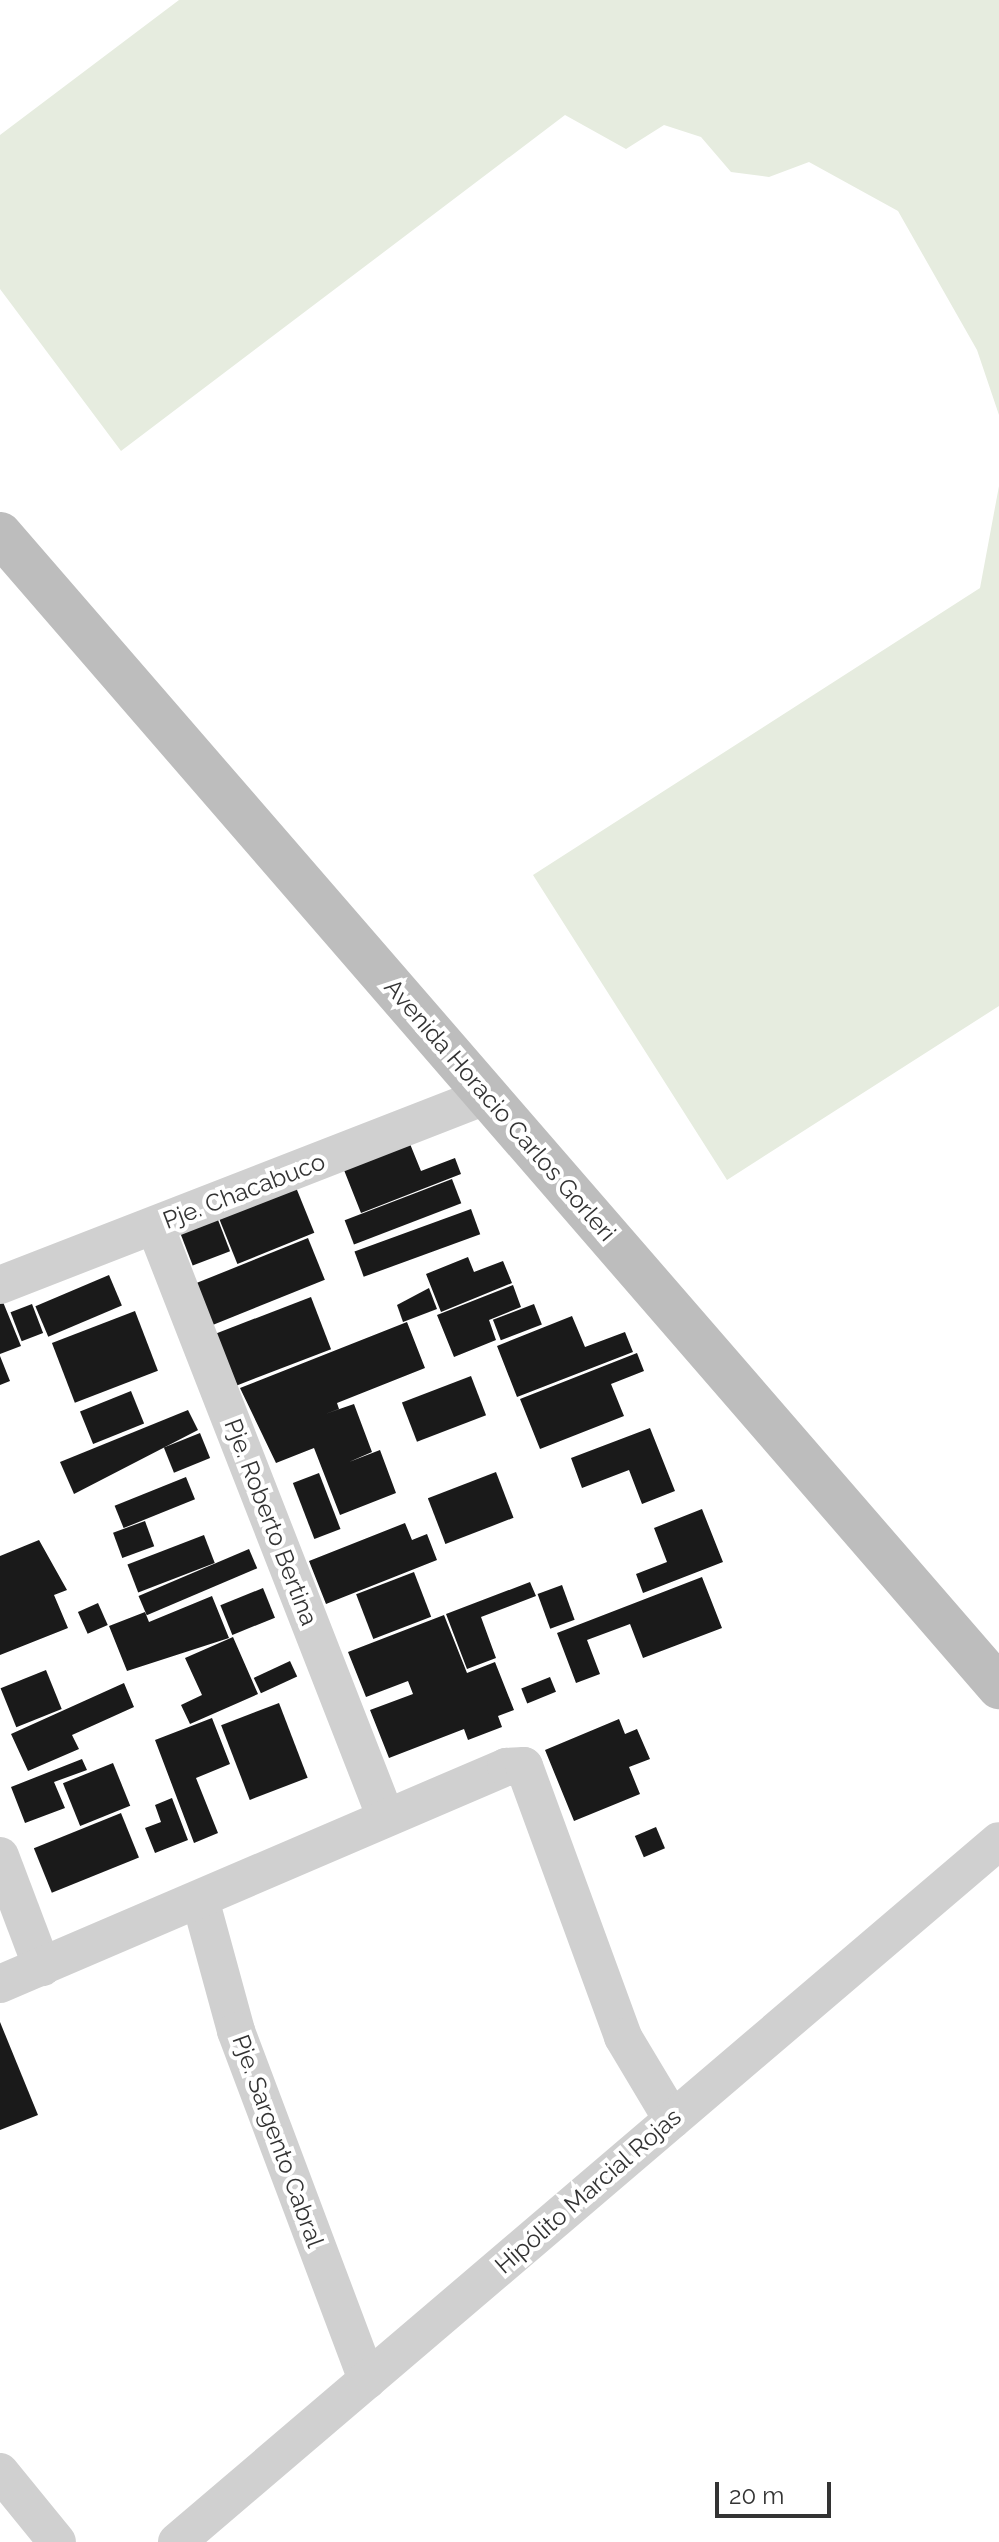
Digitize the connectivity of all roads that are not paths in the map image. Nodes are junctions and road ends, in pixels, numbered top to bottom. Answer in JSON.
{"nodes":[{"id":1,"x":0,"y":534,"type":"edge"},
{"id":2,"x":488,"y":1095,"type":"junction"},
{"id":3,"x":155,"y":1226,"type":"junction"},
{"id":4,"x":0,"y":1285,"type":"edge"},
{"id":5,"x":999,"y":1687,"type":"edge"},
{"id":6,"x":386,"y":1818,"type":"junction"},
{"id":7,"x":999,"y":1841,"type":"edge"},
{"id":8,"x":0,"y":1856,"type":"edge"},
{"id":9,"x":200,"y":1899,"type":"junction"},
{"id":10,"x":42,"y":1967,"type":"junction"},
{"id":11,"x":0,"y":1984,"type":"edge"},
{"id":12,"x":672,"y":2119,"type":"junction"},
{"id":13,"x":367,"y":2380,"type":"junction"},
{"id":14,"x":0,"y":2472,"type":"edge"},
{"id":15,"x":57,"y":2542,"type":"edge"},
{"id":16,"x":177,"y":2542,"type":"edge"}],
"edges":[{"from":1,"to":2,"type":"main road","name":"Avenida Horacio Carlos Gorleri"},
{"from":2,"to":3,"type":"street","name":"Pje. Chacabuco"},
{"from":2,"to":5,"type":"main road","name":"Avenida Horacio Carlos Gorleri"},
{"from":3,"to":4,"type":"street","name":"Pje. Chacabuco"},
{"from":3,"to":6,"type":"street","name":"Pje. Roberto Bertina"},
{"from":6,"to":9,"type":"street"},
{"from":6,"to":12,"type":"street"},
{"from":7,"to":12,"type":"street","name":"Hipólito Marcial Rojas"},
{"from":8,"to":10,"type":"street"},
{"from":9,"to":10,"type":"street"},
{"from":9,"to":13,"type":"street","name":"Pje. Sargento Cabral"},
{"from":10,"to":11,"type":"street"},
{"from":12,"to":13,"type":"street","name":"Hipólito Marcial Rojas"},
{"from":13,"to":16,"type":"street","name":"Hipólito Marcial Rojas"},
{"from":14,"to":15,"type":"street"}]}
